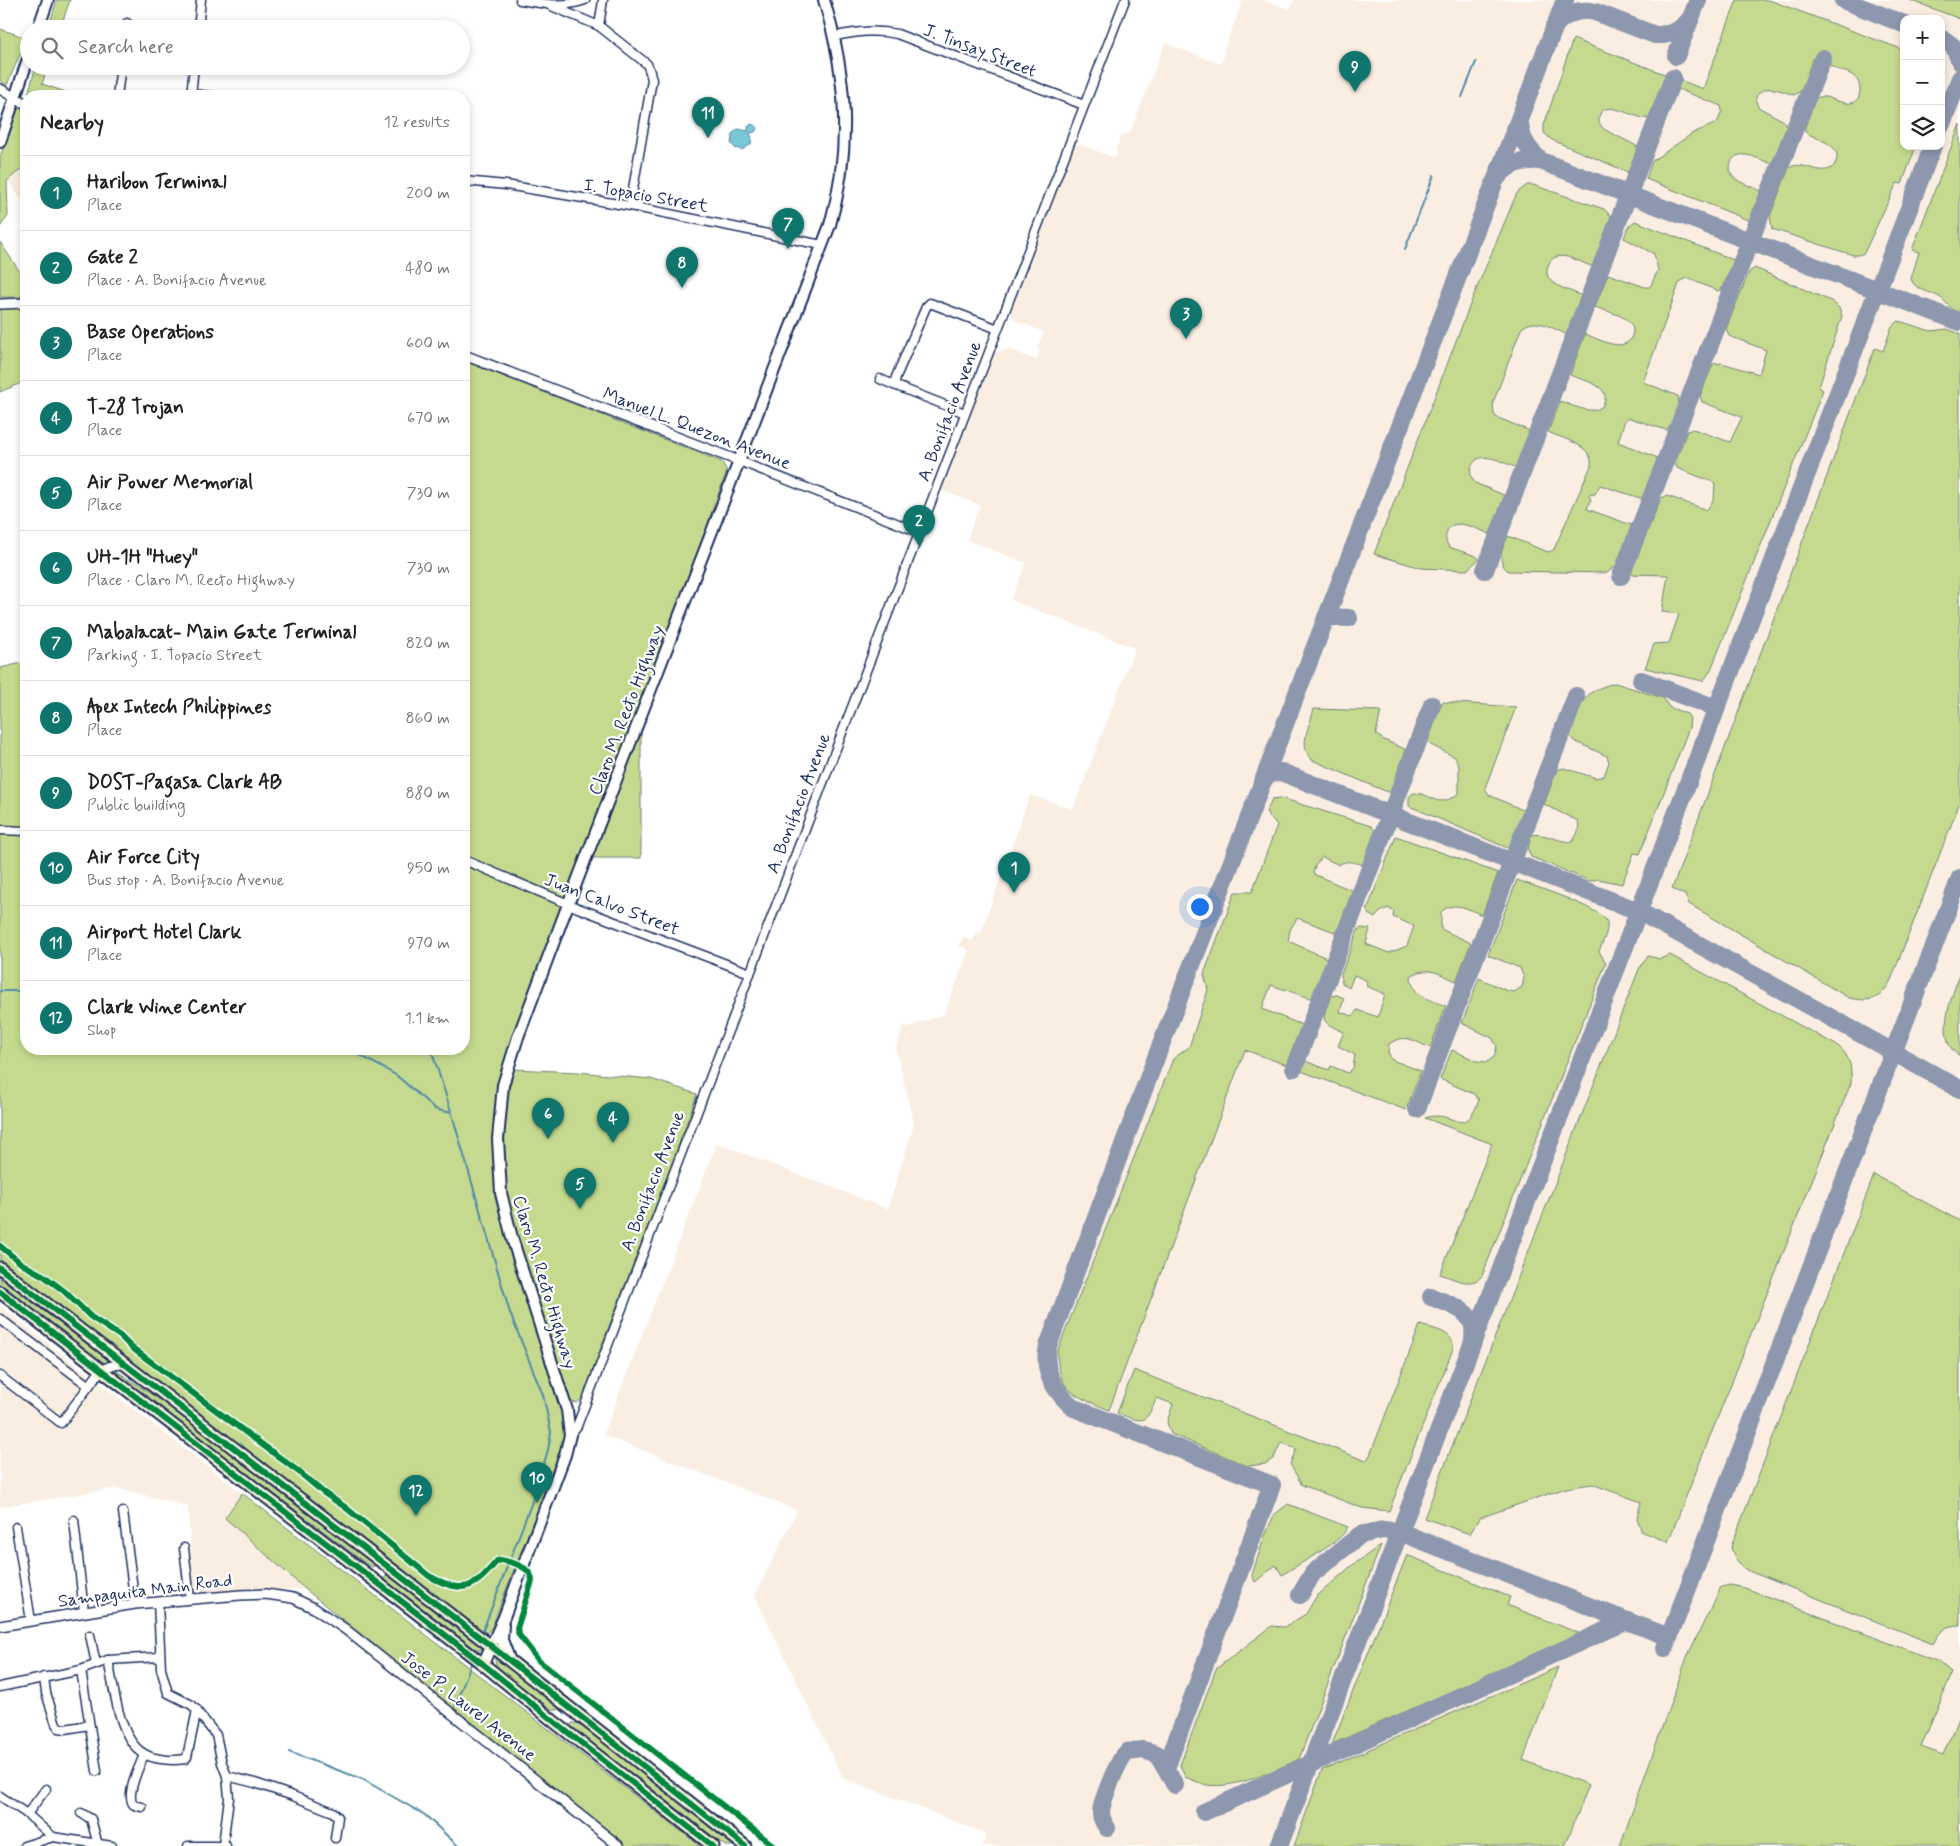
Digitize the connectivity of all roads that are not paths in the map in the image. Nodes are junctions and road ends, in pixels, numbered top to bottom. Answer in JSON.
{"nodes":[{"id":1,"x":48,"y":0,"type":"edge"},
{"id":2,"x":201,"y":0,"type":"edge"},
{"id":3,"x":520,"y":0,"type":"edge"},
{"id":4,"x":585,"y":0,"type":"edge"},
{"id":5,"x":603,"y":0,"type":"edge"},
{"id":6,"x":824,"y":0,"type":"edge"},
{"id":7,"x":1125,"y":0,"type":"edge"},
{"id":8,"x":549,"y":5,"type":"junction"},
{"id":9,"x":41,"y":20,"type":"edge"},
{"id":10,"x":199,"y":20,"type":"edge"},
{"id":11,"x":599,"y":26,"type":"junction"},
{"id":12,"x":835,"y":36,"type":"junction"},
{"id":13,"x":23,"y":75,"type":"edge"},
{"id":14,"x":120,"y":75,"type":"edge"},
{"id":15,"x":193,"y":75,"type":"edge"},
{"id":16,"x":0,"y":89,"type":"edge"},
{"id":17,"x":118,"y":90,"type":"edge"},
{"id":18,"x":192,"y":90,"type":"edge"},
{"id":19,"x":15,"y":98,"type":"junction"},
{"id":20,"x":20,"y":101,"type":"edge"},
{"id":21,"x":1084,"y":105,"type":"junction"},
{"id":22,"x":0,"y":142,"type":"edge"},
{"id":23,"x":470,"y":181,"type":"edge"},
{"id":24,"x":630,"y":206,"type":"junction"},
{"id":25,"x":822,"y":245,"type":"junction"},
{"id":26,"x":20,"y":303,"type":"edge"},
{"id":27,"x":0,"y":304,"type":"edge"},
{"id":28,"x":998,"y":329,"type":"junction"},
{"id":29,"x":470,"y":357,"type":"edge"},
{"id":30,"x":880,"y":379,"type":"dead end"},
{"id":31,"x":894,"y":385,"type":"junction"},
{"id":32,"x":965,"y":413,"type":"junction"},
{"id":33,"x":739,"y":461,"type":"junction"},
{"id":34,"x":919,"y":532,"type":"junction"},
{"id":35,"x":0,"y":830,"type":"edge"},
{"id":36,"x":20,"y":831,"type":"edge"},
{"id":37,"x":470,"y":863,"type":"edge"},
{"id":38,"x":568,"y":904,"type":"junction"},
{"id":39,"x":750,"y":973,"type":"junction"},
{"id":40,"x":0,"y":1268,"type":"edge"},
{"id":41,"x":0,"y":1292,"type":"edge"},
{"id":42,"x":0,"y":1319,"type":"edge"},
{"id":43,"x":125,"y":1364,"type":"junction"},
{"id":44,"x":101,"y":1370,"type":"junction"},
{"id":45,"x":0,"y":1376,"type":"edge"},
{"id":46,"x":89,"y":1386,"type":"junction"},
{"id":47,"x":570,"y":1435,"type":"junction"},
{"id":48,"x":123,"y":1512,"type":"dead end"},
{"id":49,"x":74,"y":1520,"type":"dead end"},
{"id":50,"x":16,"y":1527,"type":"dead end"},
{"id":51,"x":184,"y":1548,"type":"dead end"},
{"id":52,"x":383,"y":1563,"type":"junction"},
{"id":53,"x":372,"y":1578,"type":"junction"},
{"id":54,"x":293,"y":1598,"type":"joint"},
{"id":55,"x":190,"y":1599,"type":"junction"},
{"id":56,"x":158,"y":1602,"type":"junction"},
{"id":57,"x":135,"y":1604,"type":"junction"},
{"id":58,"x":84,"y":1612,"type":"junction"},
{"id":59,"x":504,"y":1617,"type":"junction"},
{"id":60,"x":31,"y":1621,"type":"junction"},
{"id":61,"x":0,"y":1626,"type":"edge"},
{"id":62,"x":90,"y":1635,"type":"dead end"},
{"id":63,"x":491,"y":1646,"type":"junction"},
{"id":64,"x":160,"y":1657,"type":"junction"},
{"id":65,"x":108,"y":1660,"type":"junction"},
{"id":66,"x":510,"y":1662,"type":"junction"},
{"id":67,"x":96,"y":1664,"type":"junction"},
{"id":68,"x":484,"y":1664,"type":"junction"},
{"id":69,"x":81,"y":1670,"type":"junction"},
{"id":70,"x":44,"y":1677,"type":"junction"},
{"id":71,"x":0,"y":1687,"type":"edge"},
{"id":72,"x":569,"y":1708,"type":"junction"},
{"id":73,"x":197,"y":1710,"type":"junction"},
{"id":74,"x":557,"y":1724,"type":"junction"},
{"id":75,"x":89,"y":1725,"type":"junction"},
{"id":76,"x":144,"y":1755,"type":"junction"},
{"id":77,"x":97,"y":1771,"type":"dead end"},
{"id":78,"x":227,"y":1776,"type":"junction"},
{"id":79,"x":46,"y":1789,"type":"dead end"},
{"id":80,"x":0,"y":1796,"type":"edge"},
{"id":81,"x":142,"y":1807,"type":"dead end"},
{"id":82,"x":81,"y":1813,"type":"dead end"},
{"id":83,"x":27,"y":1814,"type":"junction"},
{"id":84,"x":53,"y":1837,"type":"junction"},
{"id":85,"x":335,"y":1838,"type":"dead end"},
{"id":86,"x":98,"y":1845,"type":"edge"},
{"id":87,"x":24,"y":1846,"type":"edge"},
{"id":88,"x":112,"y":1846,"type":"edge"},
{"id":89,"x":188,"y":1846,"type":"edge"},
{"id":90,"x":225,"y":1846,"type":"edge"},
{"id":91,"x":620,"y":1846,"type":"edge"},
{"id":92,"x":713,"y":1846,"type":"edge"},
{"id":93,"x":745,"y":1846,"type":"edge"}],
"edges":[{"from":1,"to":9,"type":"main road"},
{"from":2,"to":10,"type":"street"},
{"from":3,"to":8,"type":"street"},
{"from":4,"to":8,"type":"street"},
{"from":5,"to":11,"type":"street"},
{"from":6,"to":12,"type":"main road","name":"Claro M. Recto Highway"},
{"from":7,"to":21,"type":"street","name":"A. Bonifacio Avenue"},
{"from":8,"to":11,"type":"street"},
{"from":11,"to":24,"type":"street"},
{"from":12,"to":21,"type":"street","name":"J. Tinsay Street"},
{"from":12,"to":25,"type":"main road","name":"Claro M. Recto Highway"},
{"from":13,"to":19,"type":"main road"},
{"from":14,"to":17,"type":"street"},
{"from":15,"to":18,"type":"street"},
{"from":16,"to":19,"type":"street"},
{"from":19,"to":20,"type":"street"},
{"from":19,"to":22,"type":"main road"},
{"from":21,"to":28,"type":"street","name":"A. Bonifacio Avenue"},
{"from":23,"to":24,"type":"street","name":"I. Topacio Street"},
{"from":24,"to":25,"type":"street","name":"I. Topacio Street"},
{"from":25,"to":33,"type":"main road","name":"Claro M. Recto Highway"},
{"from":26,"to":27,"type":"street"},
{"from":28,"to":31,"type":"street"},
{"from":28,"to":32,"type":"street","name":"A. Bonifacio Avenue"},
{"from":29,"to":33,"type":"street","name":"Manuel L. Quezon Avenue"},
{"from":30,"to":31,"type":"street"},
{"from":31,"to":32,"type":"street"},
{"from":32,"to":34,"type":"street","name":"A. Bonifacio Avenue"},
{"from":33,"to":34,"type":"street","name":"Manuel L. Quezon Avenue"},
{"from":33,"to":38,"type":"main road","name":"Claro M. Recto Highway"},
{"from":34,"to":39,"type":"street","name":"A. Bonifacio Avenue"},
{"from":35,"to":36,"type":"street"},
{"from":37,"to":38,"type":"street","name":"Juan Calvo Street"},
{"from":38,"to":39,"type":"street","name":"Juan Calvo Street"},
{"from":38,"to":47,"type":"main road","name":"Claro M. Recto Highway"},
{"from":39,"to":47,"type":"street","name":"A. Bonifacio Avenue"},
{"from":40,"to":43,"type":"main road"},
{"from":41,"to":44,"type":"main road"},
{"from":42,"to":46,"type":"street"},
{"from":43,"to":44,"type":"street"},
{"from":43,"to":52,"type":"main road"},
{"from":44,"to":46,"type":"street"},
{"from":44,"to":53,"type":"main road"},
{"from":45,"to":46,"type":"street"},
{"from":47,"to":59,"type":"main road","name":"A. Bonifacio Avenue"},
{"from":48,"to":57,"type":"street"},
{"from":49,"to":58,"type":"street"},
{"from":50,"to":60,"type":"street"},
{"from":51,"to":55,"type":"street"},
{"from":52,"to":53,"type":"main road"},
{"from":52,"to":63,"type":"main road"},
{"from":53,"to":68,"type":"main road"},
{"from":54,"to":55,"type":"street","name":"Sampaguita Main Road"},
{"from":54,"to":91,"type":"street","name":"Jose P. Laurel Avenue"},
{"from":55,"to":56,"type":"street","name":"Sampaguita Main Road"},
{"from":56,"to":57,"type":"street","name":"Sampaguita Main Road"},
{"from":56,"to":64,"type":"street"},
{"from":57,"to":58,"type":"street","name":"Sampaguita Main Road"},
{"from":58,"to":60,"type":"street","name":"Sampaguita Main Road"},
{"from":59,"to":63,"type":"main road","name":"A. Bonifacio Avenue"},
{"from":59,"to":66,"type":"main road","name":"A. Bonifacio Avenue"},
{"from":60,"to":61,"type":"street","name":"Sampaguita Main Road"},
{"from":62,"to":67,"type":"street"},
{"from":63,"to":66,"type":"main road"},
{"from":63,"to":68,"type":"main road","name":"A. Bonifacio Avenue"},
{"from":64,"to":65,"type":"street"},
{"from":64,"to":73,"type":"street"},
{"from":65,"to":67,"type":"street"},
{"from":65,"to":76,"type":"street"},
{"from":66,"to":72,"type":"main road"},
{"from":67,"to":69,"type":"street"},
{"from":68,"to":74,"type":"main road"},
{"from":69,"to":70,"type":"street"},
{"from":69,"to":75,"type":"street"},
{"from":70,"to":71,"type":"street"},
{"from":70,"to":75,"type":"street"},
{"from":72,"to":74,"type":"main road"},
{"from":72,"to":93,"type":"main road"},
{"from":73,"to":76,"type":"street"},
{"from":73,"to":78,"type":"street"},
{"from":74,"to":92,"type":"main road"},
{"from":75,"to":77,"type":"street"},
{"from":76,"to":81,"type":"street"},
{"from":78,"to":85,"type":"street"},
{"from":78,"to":90,"type":"street"},
{"from":79,"to":83,"type":"street"},
{"from":80,"to":83,"type":"street"},
{"from":82,"to":86,"type":"street"},
{"from":83,"to":84,"type":"street"},
{"from":84,"to":86,"type":"street"},
{"from":84,"to":87,"type":"street"},
{"from":86,"to":88,"type":"street"},
{"from":89,"to":90,"type":"street"}]}
